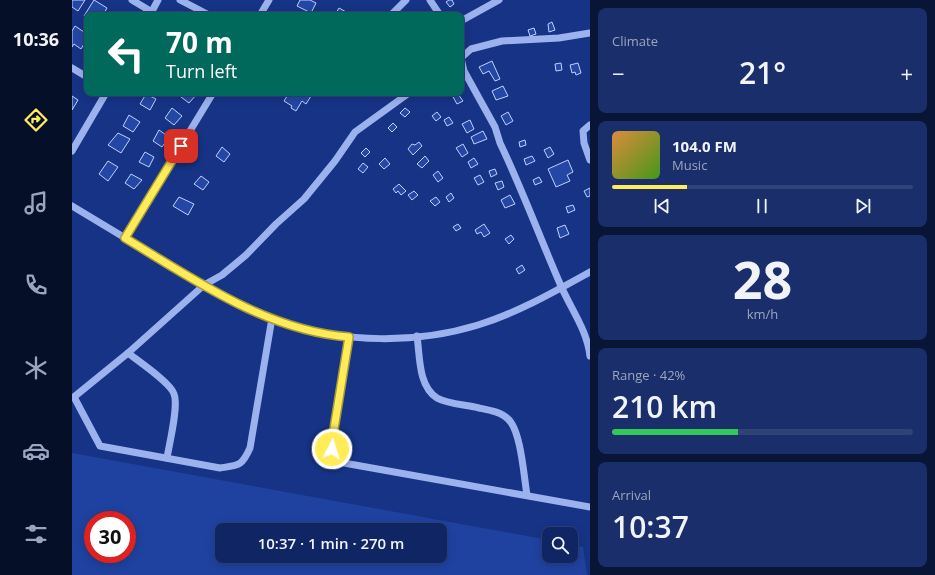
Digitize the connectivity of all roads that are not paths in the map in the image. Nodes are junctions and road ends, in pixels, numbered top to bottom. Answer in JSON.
{"nodes":[{"id":1,"x":132,"y":0,"type":"edge"},
{"id":2,"x":158,"y":0,"type":"edge"},
{"id":3,"x":180,"y":0,"type":"edge"},
{"id":4,"x":269,"y":0,"type":"edge"},
{"id":5,"x":430,"y":0,"type":"edge"},
{"id":6,"x":499,"y":0,"type":"edge"},
{"id":7,"x":404,"y":1,"type":"edge"},
{"id":8,"x":150,"y":12,"type":"edge"},
{"id":9,"x":152,"y":12,"type":"edge"},
{"id":10,"x":203,"y":12,"type":"edge"},
{"id":11,"x":262,"y":12,"type":"edge"},
{"id":12,"x":394,"y":12,"type":"edge"},
{"id":13,"x":438,"y":12,"type":"edge"},
{"id":14,"x":464,"y":19,"type":"edge"},
{"id":15,"x":590,"y":33,"type":"edge"},
{"id":16,"x":464,"y":55,"type":"edge"},
{"id":17,"x":72,"y":68,"type":"edge"},
{"id":18,"x":464,"y":71,"type":"edge"},
{"id":19,"x":84,"y":75,"type":"edge"},
{"id":20,"x":104,"y":96,"type":"edge"},
{"id":21,"x":211,"y":96,"type":"edge"},
{"id":22,"x":405,"y":96,"type":"edge"},
{"id":23,"x":590,"y":125,"type":"edge"},
{"id":24,"x":72,"y":151,"type":"edge"},
{"id":25,"x":590,"y":160,"type":"edge"},
{"id":26,"x":72,"y":206,"type":"edge"},
{"id":27,"x":125,"y":238,"type":"junction"},
{"id":28,"x":590,"y":272,"type":"edge"},
{"id":29,"x":204,"y":285,"type":"junction"},
{"id":30,"x":561,"y":288,"type":"junction"},
{"id":31,"x":272,"y":318,"type":"junction"},
{"id":32,"x":418,"y":336,"type":"junction"},
{"id":33,"x":349,"y":337,"type":"junction"},
{"id":34,"x":128,"y":353,"type":"junction"},
{"id":35,"x":590,"y":356,"type":"edge"},
{"id":36,"x":167,"y":458,"type":"junction"},
{"id":37,"x":527,"y":495,"type":"junction"},
{"id":38,"x":590,"y":506,"type":"edge"}],
"edges":[{"from":1,"to":8,"type":"street"},
{"from":2,"to":9,"type":"street"},
{"from":3,"to":10,"type":"street"},
{"from":4,"to":11,"type":"street"},
{"from":5,"to":13,"type":"street"},
{"from":6,"to":14,"type":"street"},
{"from":7,"to":12,"type":"street"},
{"from":15,"to":16,"type":"street"},
{"from":17,"to":19,"type":"street"},
{"from":18,"to":30,"type":"street"},
{"from":20,"to":24,"type":"street"},
{"from":21,"to":27,"type":"street"},
{"from":22,"to":29,"type":"street"},
{"from":23,"to":25,"type":"street"},
{"from":26,"to":27,"type":"street"},
{"from":27,"to":29,"type":"street"},
{"from":28,"to":30,"type":"street"},
{"from":29,"to":31,"type":"street"},
{"from":29,"to":34,"type":"street"},
{"from":30,"to":32,"type":"street"},
{"from":30,"to":35,"type":"street"},
{"from":31,"to":33,"type":"street"},
{"from":31,"to":36,"type":"street"},
{"from":32,"to":33,"type":"street"},
{"from":32,"to":37,"type":"street"},
{"from":33,"to":37,"type":"street"},
{"from":34,"to":36,"type":"street"},
{"from":34,"to":36,"type":"street"},
{"from":37,"to":38,"type":"street"}]}
